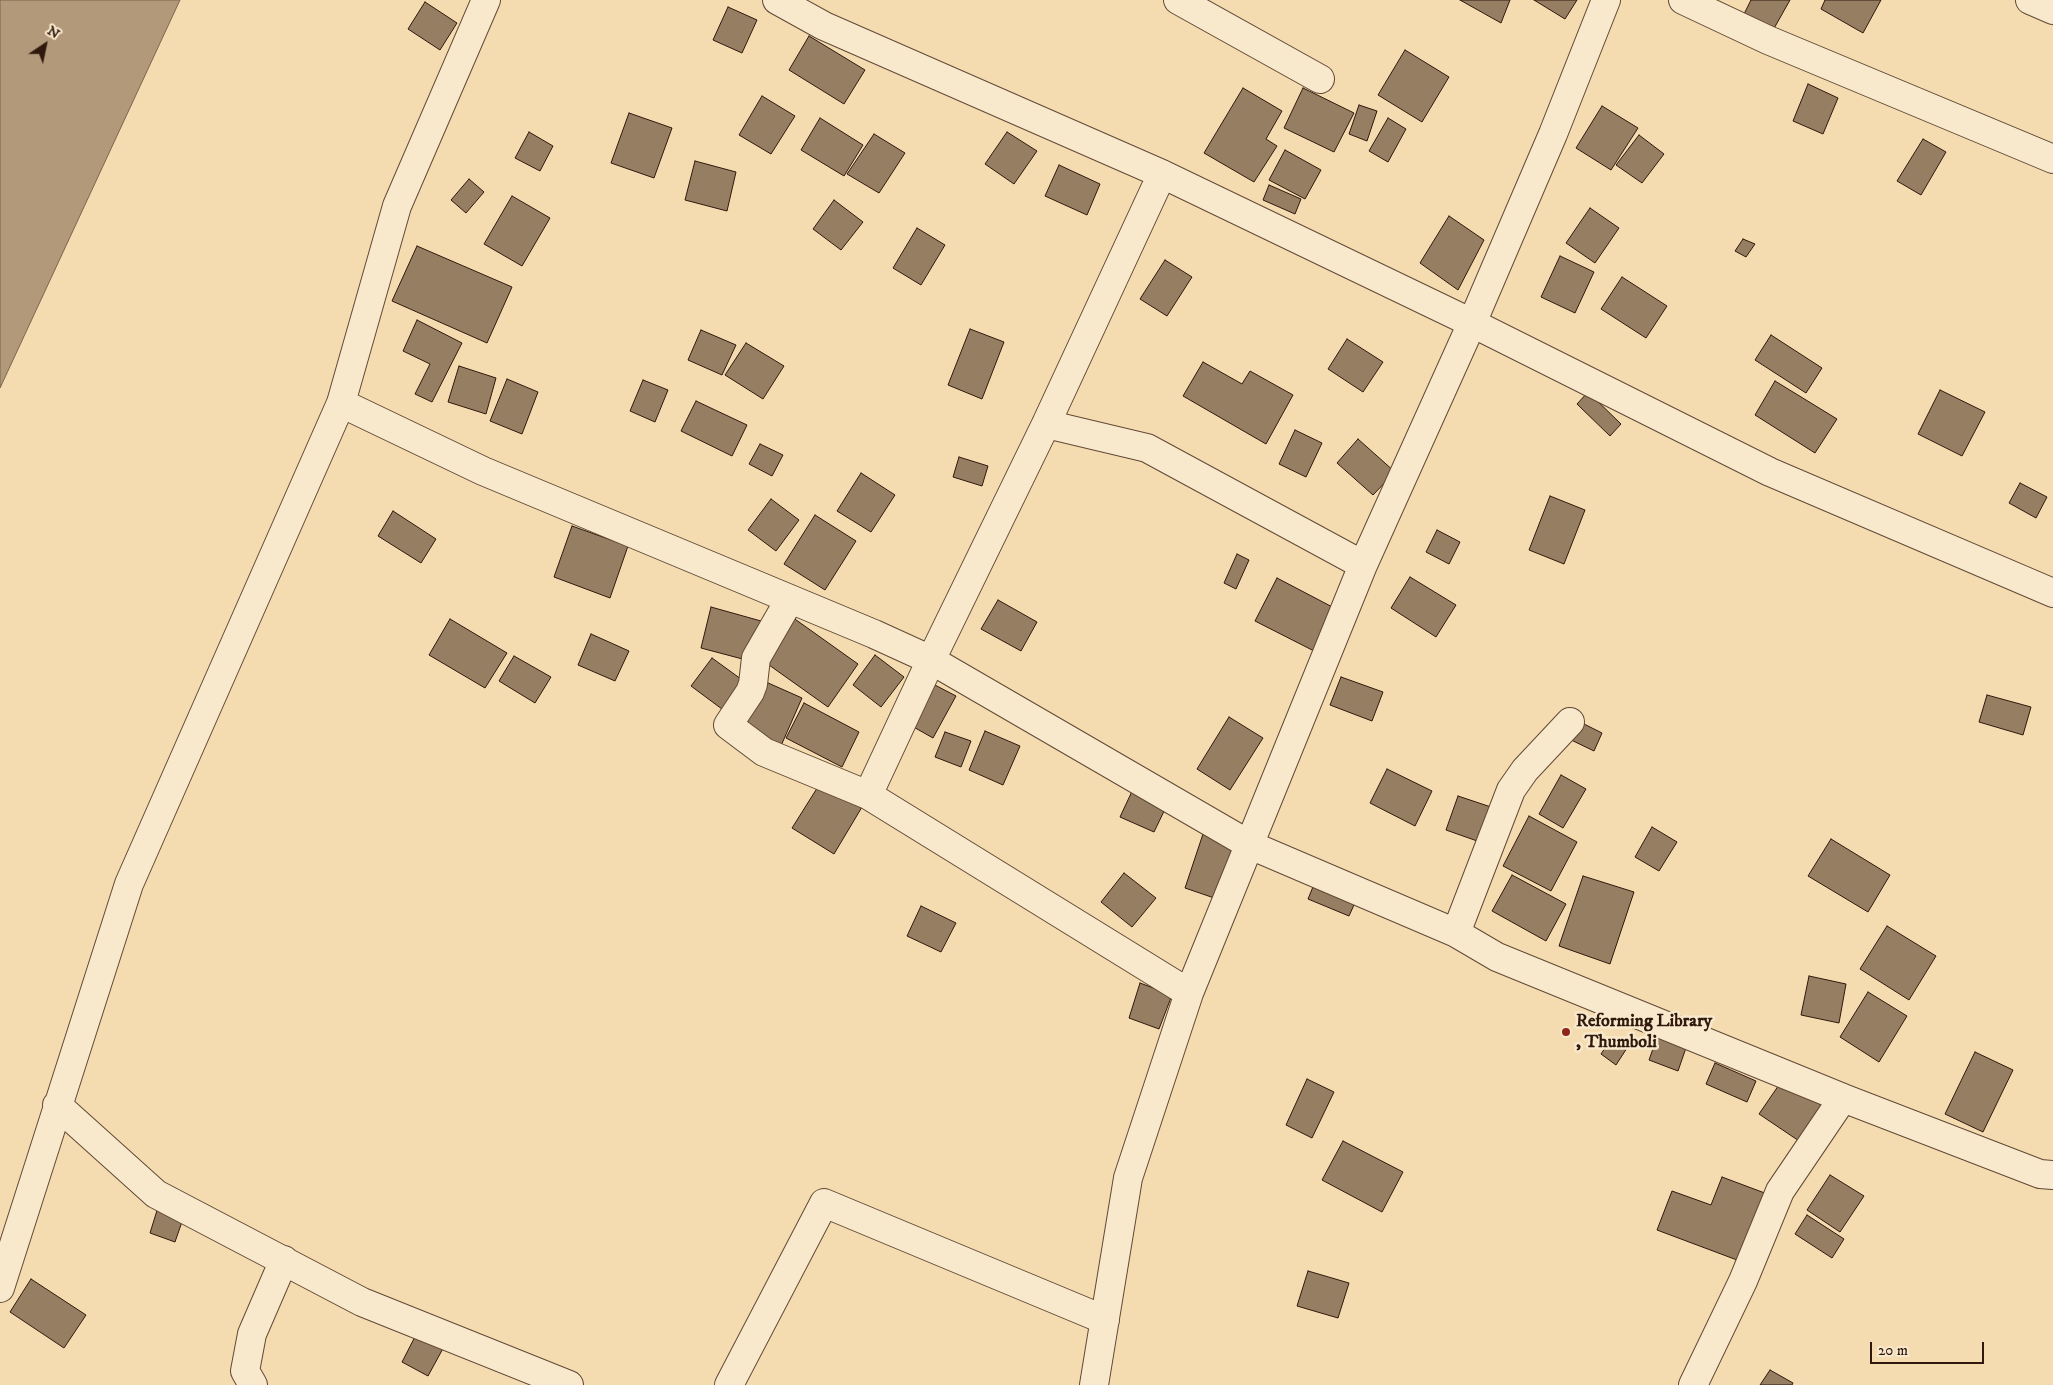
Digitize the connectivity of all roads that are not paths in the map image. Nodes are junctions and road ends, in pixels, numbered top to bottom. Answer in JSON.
{"nodes":[{"id":1,"x":486,"y":0,"type":"edge"},
{"id":2,"x":777,"y":0,"type":"edge"},
{"id":3,"x":1178,"y":0,"type":"edge"},
{"id":4,"x":1606,"y":0,"type":"edge"},
{"id":5,"x":1682,"y":0,"type":"edge"},
{"id":6,"x":2030,"y":0,"type":"edge"},
{"id":7,"x":2053,"y":10,"type":"edge"},
{"id":8,"x":1320,"y":80,"type":"dead end"},
{"id":9,"x":2053,"y":159,"type":"edge"},
{"id":10,"x":1162,"y":174,"type":"junction"},
{"id":11,"x":1472,"y":323,"type":"junction"},
{"id":12,"x":340,"y":403,"type":"junction"},
{"id":13,"x":1046,"y":424,"type":"junction"},
{"id":14,"x":1362,"y":565,"type":"junction"},
{"id":15,"x":2053,"y":593,"type":"edge"},
{"id":16,"x":790,"y":599,"type":"junction"},
{"id":17,"x":931,"y":660,"type":"junction"},
{"id":18,"x":1570,"y":722,"type":"dead end"},
{"id":19,"x":868,"y":795,"type":"junction"},
{"id":20,"x":1250,"y":845,"type":"junction"},
{"id":21,"x":1456,"y":933,"type":"junction"},
{"id":22,"x":1189,"y":993,"type":"junction"},
{"id":23,"x":1843,"y":1098,"type":"junction"},
{"id":24,"x":57,"y":1106,"type":"junction"},
{"id":25,"x":2053,"y":1175,"type":"edge"},
{"id":26,"x":284,"y":1260,"type":"junction"},
{"id":27,"x":0,"y":1288,"type":"edge"},
{"id":28,"x":1105,"y":1320,"type":"junction"},
{"id":29,"x":253,"y":1385,"type":"edge"},
{"id":30,"x":569,"y":1385,"type":"edge"},
{"id":31,"x":729,"y":1385,"type":"edge"},
{"id":32,"x":1094,"y":1385,"type":"edge"},
{"id":33,"x":1693,"y":1385,"type":"edge"}],
"edges":[{"from":1,"to":12,"type":"street"},
{"from":2,"to":10,"type":"street"},
{"from":3,"to":8,"type":"street"},
{"from":4,"to":11,"type":"street"},
{"from":5,"to":9,"type":"street"},
{"from":6,"to":7,"type":"street"},
{"from":10,"to":11,"type":"street"},
{"from":10,"to":13,"type":"street"},
{"from":11,"to":14,"type":"street"},
{"from":11,"to":15,"type":"street"},
{"from":12,"to":16,"type":"street"},
{"from":12,"to":24,"type":"street"},
{"from":13,"to":14,"type":"street"},
{"from":13,"to":17,"type":"street"},
{"from":14,"to":20,"type":"street"},
{"from":16,"to":17,"type":"street"},
{"from":16,"to":19,"type":"street"},
{"from":17,"to":19,"type":"street"},
{"from":17,"to":20,"type":"street"},
{"from":18,"to":21,"type":"street"},
{"from":19,"to":22,"type":"street"},
{"from":20,"to":21,"type":"street"},
{"from":20,"to":22,"type":"street"},
{"from":21,"to":23,"type":"street"},
{"from":22,"to":28,"type":"street"},
{"from":23,"to":25,"type":"street"},
{"from":23,"to":33,"type":"street"},
{"from":24,"to":26,"type":"street"},
{"from":24,"to":27,"type":"street"},
{"from":26,"to":29,"type":"street"},
{"from":26,"to":30,"type":"street"},
{"from":28,"to":31,"type":"street"},
{"from":28,"to":32,"type":"street"}]}
